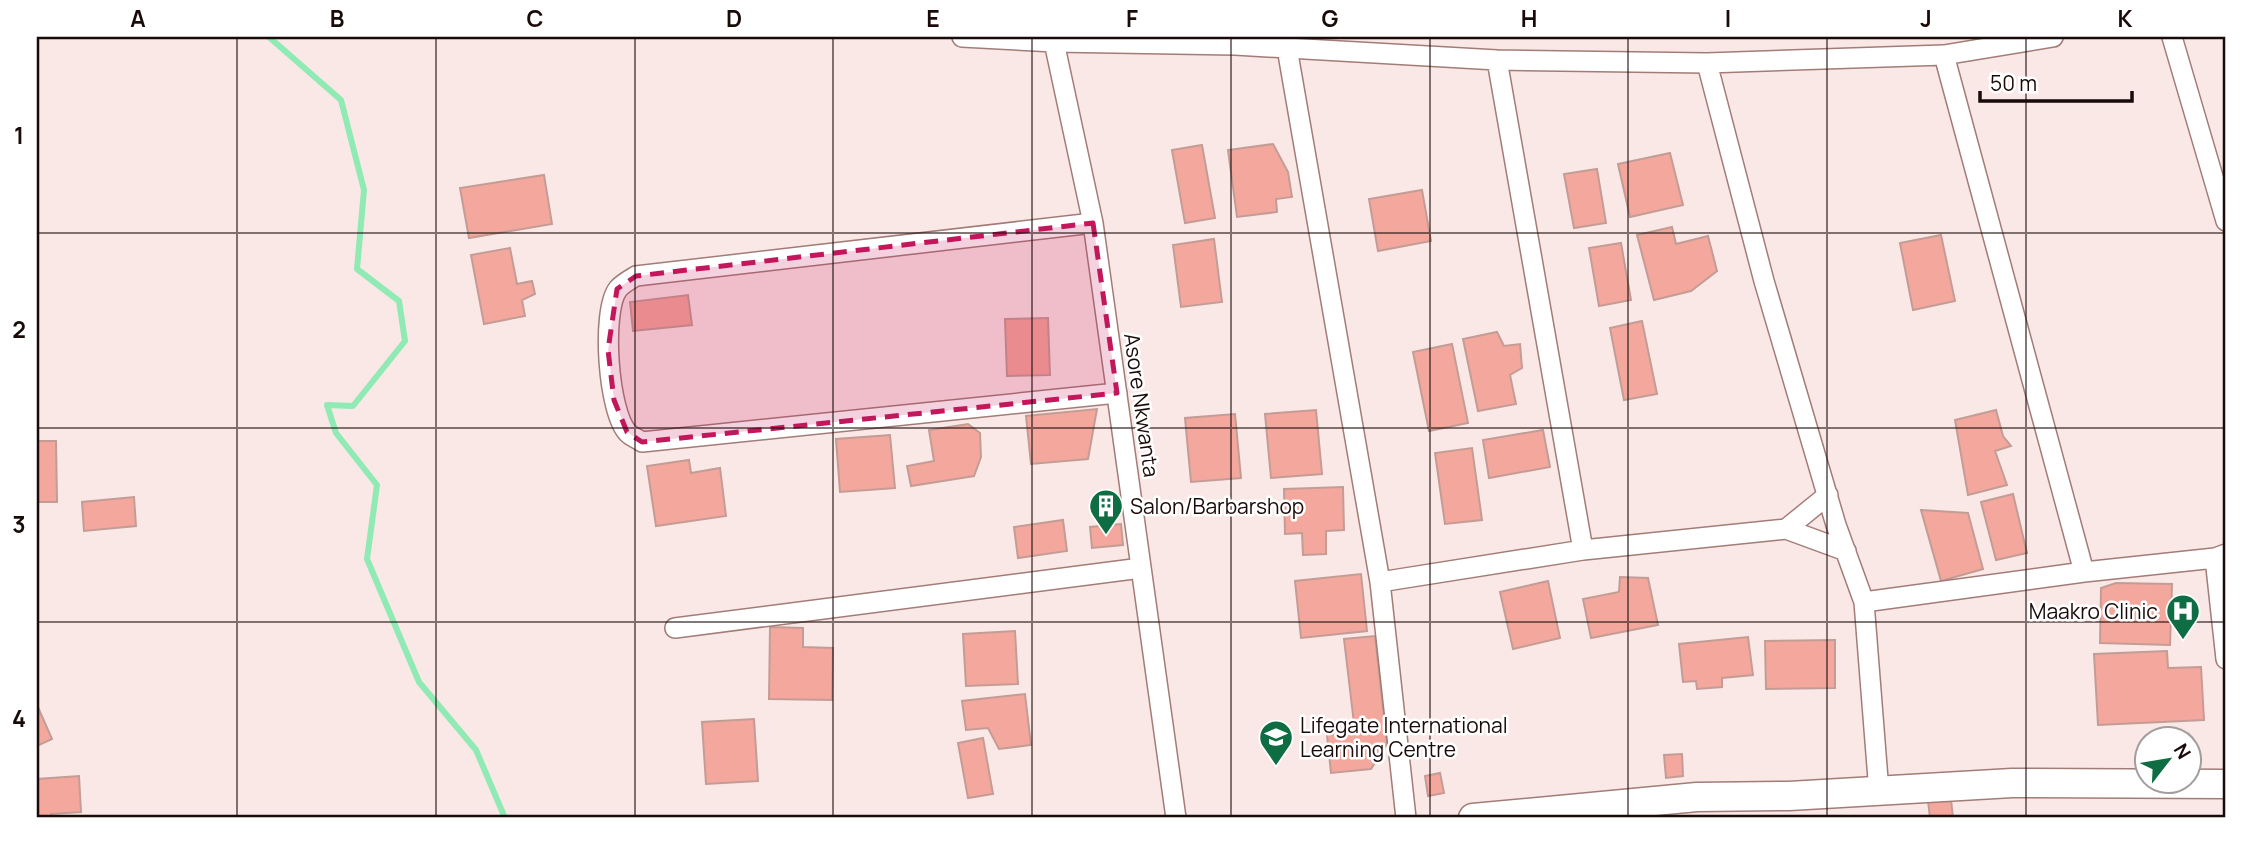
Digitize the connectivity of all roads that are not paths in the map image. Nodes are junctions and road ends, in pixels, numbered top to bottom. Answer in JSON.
{"nodes":[{"id":1,"x":962,"y":37,"type":"edge"},
{"id":2,"x":2053,"y":37,"type":"edge"},
{"id":3,"x":2172,"y":37,"type":"edge"},
{"id":4,"x":1233,"y":41,"type":"edge"},
{"id":5,"x":1055,"y":42,"type":"junction"},
{"id":6,"x":1315,"y":43,"type":"edge"},
{"id":7,"x":1287,"y":48,"type":"junction"},
{"id":8,"x":1944,"y":55,"type":"junction"},
{"id":9,"x":1497,"y":60,"type":"junction"},
{"id":10,"x":1707,"y":63,"type":"junction"},
{"id":11,"x":2223,"y":196,"type":"edge"},
{"id":12,"x":2226,"y":220,"type":"edge"},
{"id":13,"x":1093,"y":223,"type":"junction"},
{"id":14,"x":1117,"y":393,"type":"junction"},
{"id":15,"x":1828,"y":495,"type":"junction"},
{"id":16,"x":1786,"y":529,"type":"junction"},
{"id":17,"x":1583,"y":550,"type":"junction"},
{"id":18,"x":1846,"y":551,"type":"junction"},
{"id":19,"x":2221,"y":556,"type":"edge"},
{"id":20,"x":1141,"y":568,"type":"junction"},
{"id":21,"x":2084,"y":572,"type":"junction"},
{"id":22,"x":1380,"y":582,"type":"junction"},
{"id":23,"x":1864,"y":602,"type":"junction"},
{"id":24,"x":675,"y":628,"type":"dead end"},
{"id":25,"x":2226,"y":659,"type":"edge"},
{"id":26,"x":2226,"y":778,"type":"edge"},
{"id":27,"x":1880,"y":792,"type":"junction"},
{"id":28,"x":1177,"y":818,"type":"edge"},
{"id":29,"x":1406,"y":818,"type":"edge"},
{"id":30,"x":1473,"y":818,"type":"edge"}],
"edges":[{"from":1,"to":5,"type":"street"},
{"from":2,"to":8,"type":"street"},
{"from":3,"to":11,"type":"street"},
{"from":4,"to":5,"type":"street"},
{"from":4,"to":7,"type":"street"},
{"from":5,"to":13,"type":"street","name":"Asore Nkwanta"},
{"from":6,"to":7,"type":"street"},
{"from":6,"to":9,"type":"street"},
{"from":7,"to":22,"type":"street"},
{"from":8,"to":10,"type":"street"},
{"from":8,"to":21,"type":"street"},
{"from":9,"to":10,"type":"street"},
{"from":9,"to":17,"type":"street"},
{"from":10,"to":15,"type":"street"},
{"from":11,"to":12,"type":"street"},
{"from":13,"to":14,"type":"street","name":"Asore Nkwanta"},
{"from":13,"to":14,"type":"street"},
{"from":14,"to":20,"type":"street","name":"Asore Nkwanta"},
{"from":15,"to":16,"type":"street"},
{"from":15,"to":18,"type":"street"},
{"from":16,"to":17,"type":"street"},
{"from":16,"to":18,"type":"street"},
{"from":17,"to":22,"type":"street"},
{"from":18,"to":23,"type":"street"},
{"from":19,"to":21,"type":"street"},
{"from":19,"to":25,"type":"street"},
{"from":20,"to":24,"type":"street"},
{"from":20,"to":28,"type":"street","name":"Asore Nkwanta"},
{"from":21,"to":23,"type":"street"},
{"from":22,"to":29,"type":"street"},
{"from":23,"to":27,"type":"street"},
{"from":26,"to":27,"type":"street"},
{"from":27,"to":30,"type":"street"}]}
